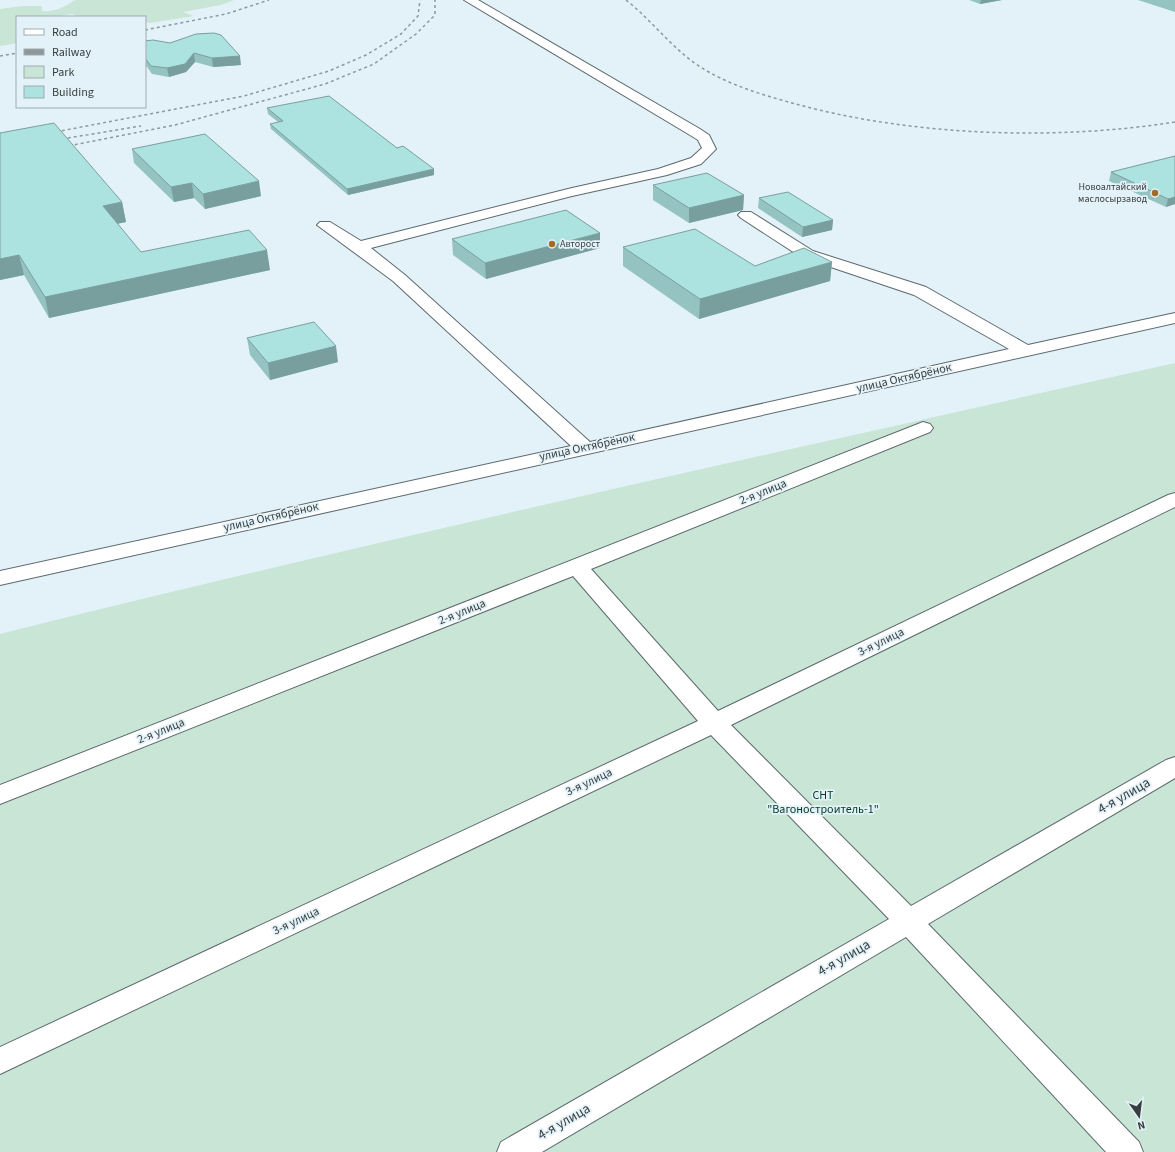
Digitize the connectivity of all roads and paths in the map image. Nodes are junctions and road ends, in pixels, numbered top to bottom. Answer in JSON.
{"nodes":[{"id":1,"x":470,"y":0,"type":"edge"},
{"id":2,"x":746,"y":215,"type":"dead end"},
{"id":3,"x":325,"y":226,"type":"dead end"},
{"id":4,"x":359,"y":247,"type":"junction"},
{"id":5,"x":1175,"y":318,"type":"edge"},
{"id":6,"x":1025,"y":351,"type":"junction"},
{"id":7,"x":923,"y":428,"type":"dead end"},
{"id":8,"x":584,"y":447,"type":"junction"},
{"id":9,"x":1175,"y":499,"type":"edge"},
{"id":10,"x":577,"y":567,"type":"junction"},
{"id":11,"x":0,"y":578,"type":"edge"},
{"id":12,"x":714,"y":723,"type":"junction"},
{"id":13,"x":1175,"y":766,"type":"edge"},
{"id":14,"x":0,"y":795,"type":"edge"},
{"id":15,"x":908,"y":920,"type":"junction"},
{"id":16,"x":0,"y":1061,"type":"edge"},
{"id":17,"x":513,"y":1152,"type":"edge"},
{"id":18,"x":1127,"y":1152,"type":"edge"}],
"edges":[{"from":1,"to":4,"type":"street"},
{"from":2,"to":6,"type":"street"},
{"from":3,"to":4,"type":"street"},
{"from":4,"to":8,"type":"street"},
{"from":5,"to":6,"type":"street","name":"улица Октябрёнок"},
{"from":6,"to":8,"type":"street","name":"улица Октябрёнок"},
{"from":7,"to":10,"type":"street","name":"2-я улица"},
{"from":8,"to":11,"type":"street","name":"улица Октябрёнок"},
{"from":9,"to":12,"type":"street","name":"3-я улица"},
{"from":10,"to":12,"type":"street"},
{"from":10,"to":14,"type":"street","name":"2-я улица"},
{"from":12,"to":15,"type":"street"},
{"from":12,"to":16,"type":"street","name":"3-я улица"},
{"from":13,"to":15,"type":"street","name":"4-я улица"},
{"from":15,"to":17,"type":"street","name":"4-я улица"},
{"from":15,"to":18,"type":"street"}]}
